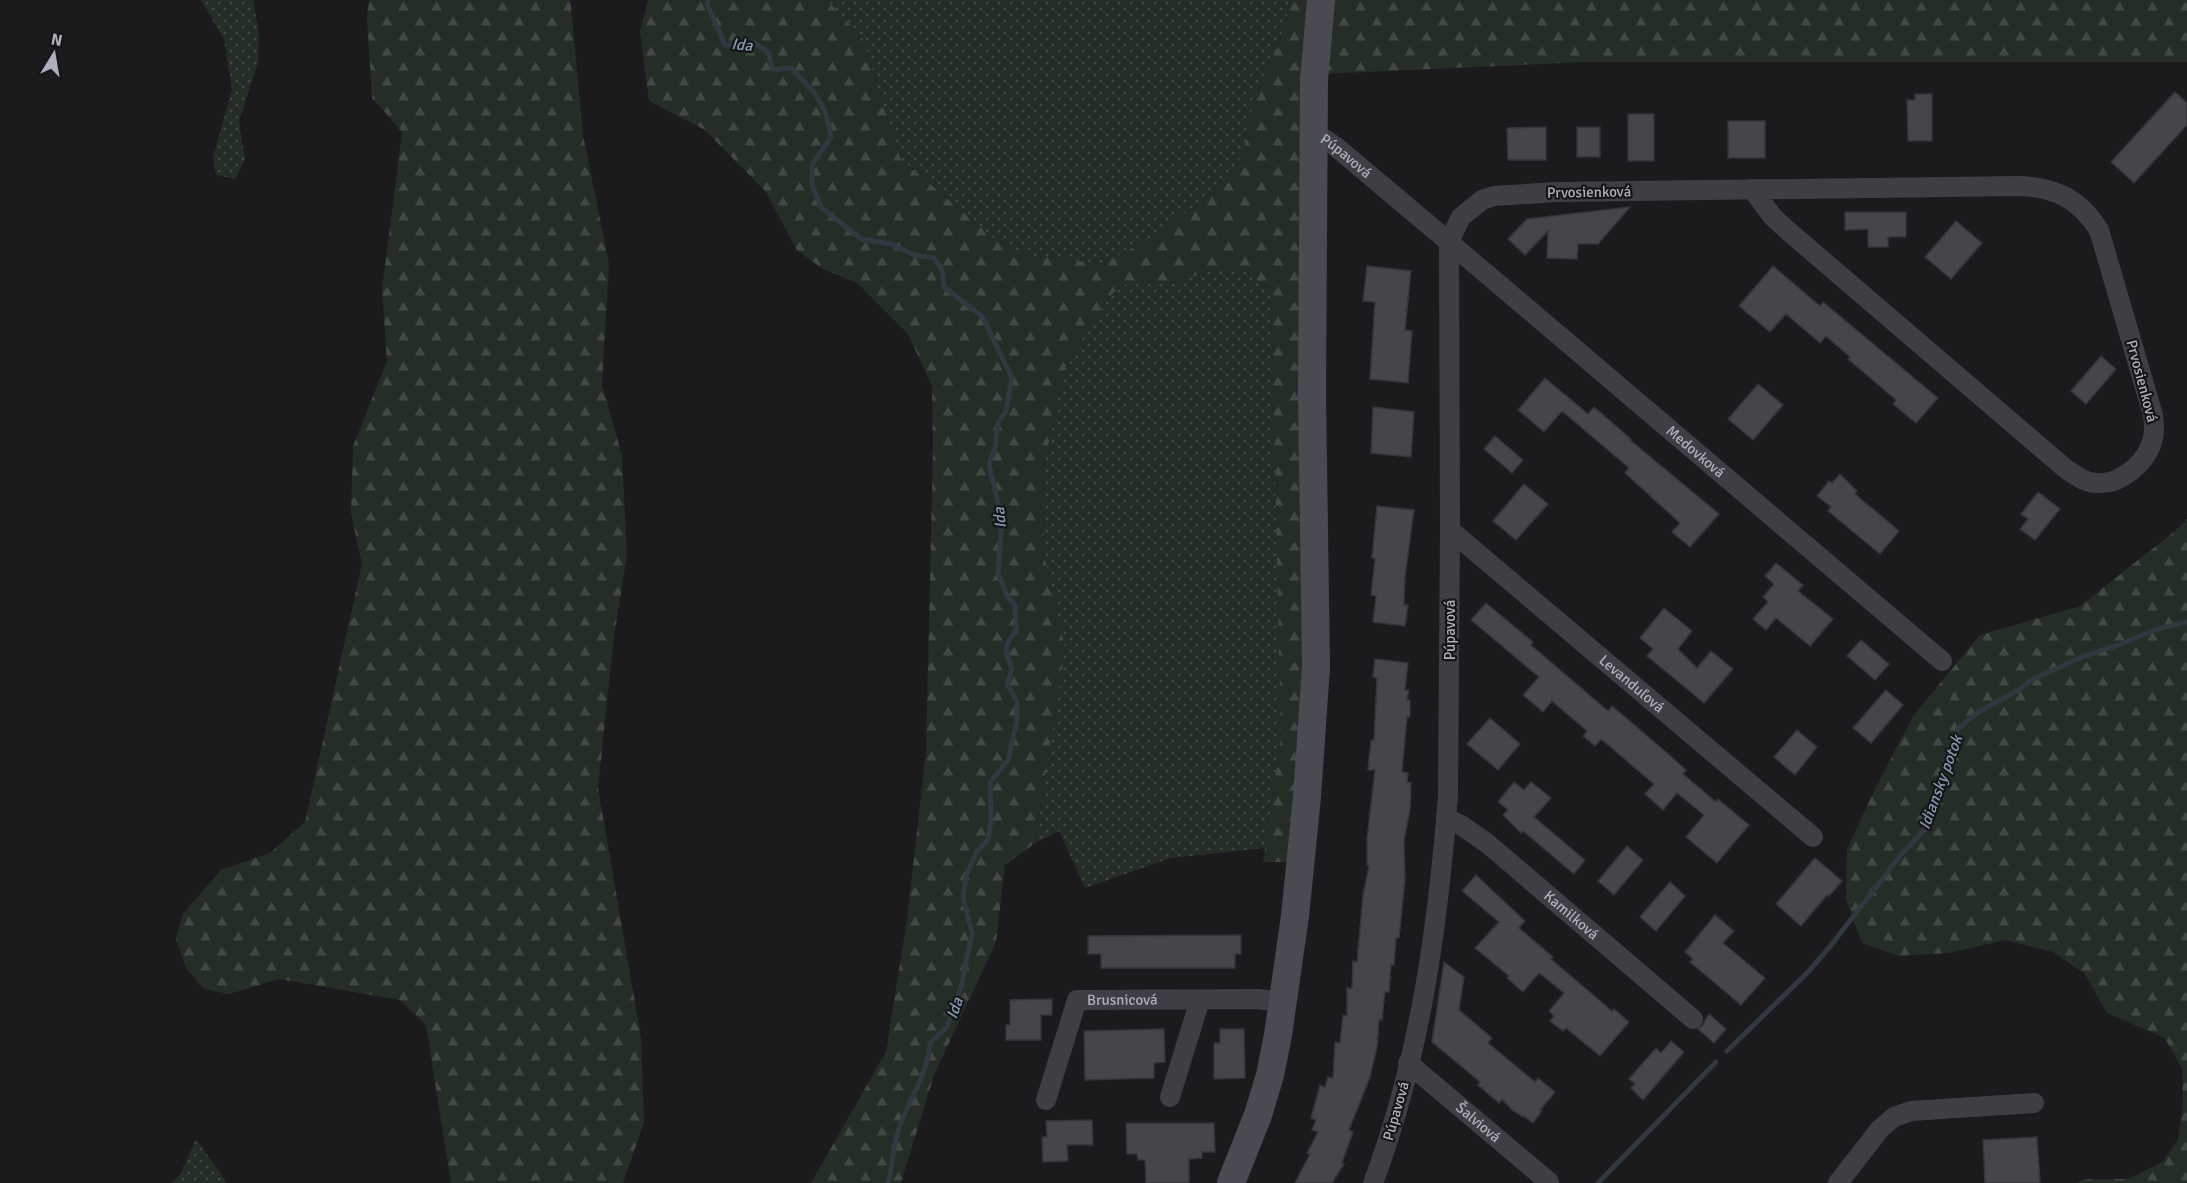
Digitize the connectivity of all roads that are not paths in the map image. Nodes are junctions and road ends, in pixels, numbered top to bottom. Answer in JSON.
{"nodes":[{"id":1,"x":1321,"y":0,"type":"edge"},
{"id":2,"x":1314,"y":132,"type":"junction"},
{"id":3,"x":1752,"y":189,"type":"junction"},
{"id":4,"x":1449,"y":242,"type":"junction"},
{"id":5,"x":1450,"y":530,"type":"junction"},
{"id":6,"x":1942,"y":661,"type":"dead end"},
{"id":7,"x":1446,"y":818,"type":"junction"},
{"id":8,"x":1813,"y":837,"type":"dead end"},
{"id":9,"x":1200,"y":1000,"type":"junction"},
{"id":10,"x":1284,"y":1002,"type":"junction"},
{"id":11,"x":1693,"y":1018,"type":"dead end"},
{"id":12,"x":1408,"y":1063,"type":"junction"},
{"id":13,"x":1170,"y":1097,"type":"dead end"},
{"id":14,"x":1046,"y":1100,"type":"dead end"},
{"id":15,"x":2034,"y":1103,"type":"dead end"},
{"id":16,"x":1549,"y":1182,"type":"edge"},
{"id":17,"x":1231,"y":1183,"type":"edge"},
{"id":18,"x":1373,"y":1183,"type":"edge"},
{"id":19,"x":1838,"y":1183,"type":"edge"}],
"edges":[{"from":1,"to":2,"type":"street"},
{"from":2,"to":4,"type":"street","name":"Púpavová"},
{"from":2,"to":10,"type":"street"},
{"from":3,"to":3,"type":"street","name":"Prvosienková"},
{"from":3,"to":4,"type":"street","name":"Prvosienková"},
{"from":4,"to":5,"type":"street","name":"Púpavová"},
{"from":4,"to":6,"type":"street","name":"Medovková"},
{"from":5,"to":7,"type":"street","name":"Púpavová"},
{"from":5,"to":8,"type":"street","name":"Levanduľová"},
{"from":7,"to":11,"type":"street","name":"Kamilková"},
{"from":7,"to":12,"type":"street","name":"Púpavová"},
{"from":9,"to":10,"type":"street","name":"Brusnicová"},
{"from":9,"to":13,"type":"street"},
{"from":9,"to":14,"type":"street","name":"Brusnicová"},
{"from":10,"to":17,"type":"street"},
{"from":12,"to":16,"type":"street","name":"Šalviová"},
{"from":12,"to":18,"type":"street","name":"Púpavová"},
{"from":15,"to":19,"type":"street"}]}
